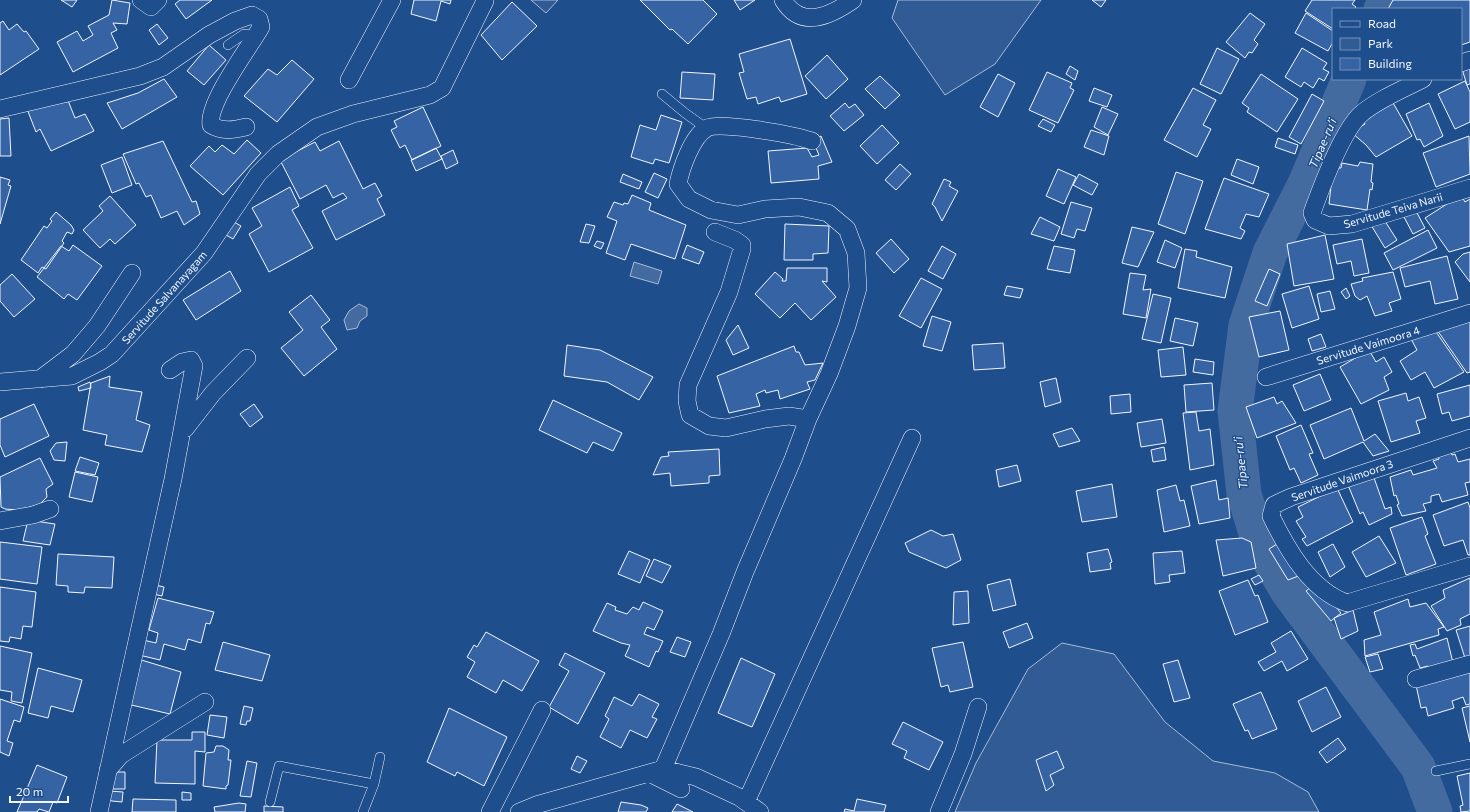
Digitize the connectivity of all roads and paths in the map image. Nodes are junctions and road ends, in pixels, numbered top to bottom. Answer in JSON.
{"nodes":[{"id":1,"x":141,"y":0,"type":"edge"},
{"id":2,"x":158,"y":0,"type":"edge"},
{"id":3,"x":392,"y":0,"type":"edge"},
{"id":4,"x":783,"y":0,"type":"edge"},
{"id":5,"x":853,"y":0,"type":"edge"},
{"id":6,"x":485,"y":1,"type":"edge"},
{"id":7,"x":255,"y":36,"type":"junction"},
{"id":8,"x":228,"y":45,"type":"dead end"},
{"id":9,"x":349,"y":80,"type":"dead end"},
{"id":10,"x":1421,"y":80,"type":"edge"},
{"id":11,"x":662,"y":94,"type":"dead end"},
{"id":12,"x":0,"y":109,"type":"edge"},
{"id":13,"x":246,"y":128,"type":"dead end"},
{"id":14,"x":706,"y":128,"type":"junction"},
{"id":15,"x":812,"y":141,"type":"dead end"},
{"id":16,"x":1470,"y":188,"type":"edge"},
{"id":17,"x":715,"y":232,"type":"dead end"},
{"id":18,"x":132,"y":273,"type":"dead end"},
{"id":19,"x":1470,"y":313,"type":"edge"},
{"id":20,"x":247,"y":358,"type":"dead end"},
{"id":21,"x":170,"y":370,"type":"dead end"},
{"id":22,"x":1266,"y":377,"type":"dead end"},
{"id":23,"x":40,"y":379,"type":"junction"},
{"id":24,"x":0,"y":382,"type":"edge"},
{"id":25,"x":808,"y":419,"type":"junction"},
{"id":26,"x":183,"y":433,"type":"junction"},
{"id":27,"x":912,"y":438,"type":"dead end"},
{"id":28,"x":1470,"y":438,"type":"edge"},
{"id":29,"x":50,"y":509,"type":"dead end"},
{"id":30,"x":0,"y":522,"type":"edge"},
{"id":31,"x":1470,"y":566,"type":"edge"},
{"id":32,"x":1470,"y":664,"type":"edge"},
{"id":33,"x":1416,"y":679,"type":"dead end"},
{"id":34,"x":204,"y":702,"type":"dead end"},
{"id":35,"x":978,"y":707,"type":"dead end"},
{"id":36,"x":542,"y":710,"type":"dead end"},
{"id":37,"x":380,"y":757,"type":"dead end"},
{"id":38,"x":1470,"y":764,"type":"edge"},
{"id":39,"x":108,"y":770,"type":"junction"},
{"id":40,"x":656,"y":771,"type":"junction"},
{"id":41,"x":1436,"y":771,"type":"dead end"},
{"id":42,"x":374,"y":784,"type":"junction"},
{"id":43,"x":681,"y":789,"type":"dead end"},
{"id":44,"x":270,"y":802,"type":"dead end"},
{"id":45,"x":746,"y":802,"type":"junction"},
{"id":46,"x":99,"y":812,"type":"edge"},
{"id":47,"x":363,"y":812,"type":"edge"},
{"id":48,"x":490,"y":812,"type":"edge"},
{"id":49,"x":519,"y":812,"type":"edge"},
{"id":50,"x":760,"y":812,"type":"edge"},
{"id":51,"x":939,"y":812,"type":"edge"}],
"edges":[{"from":1,"to":2,"type":"street"},
{"from":3,"to":9,"type":"street"},
{"from":4,"to":5,"type":"street"},
{"from":6,"to":23,"type":"street","name":"Servitude Salvanayagam"},
{"from":7,"to":8,"type":"lane"},
{"from":7,"to":12,"type":"street"},
{"from":7,"to":13,"type":"street"},
{"from":10,"to":16,"type":"street","name":"Servitude Teiva Narii"},
{"from":11,"to":14,"type":"lane"},
{"from":14,"to":15,"type":"street"},
{"from":14,"to":25,"type":"street"},
{"from":17,"to":25,"type":"street"},
{"from":18,"to":23,"type":"street"},
{"from":19,"to":22,"type":"street","name":"Servitude Vaimoora 4"},
{"from":20,"to":26,"type":"street"},
{"from":21,"to":26,"type":"street"},
{"from":23,"to":24,"type":"street","name":"Servitude Salvanayagam"},
{"from":25,"to":40,"type":"street"},
{"from":26,"to":39,"type":"street"},
{"from":27,"to":45,"type":"street"},
{"from":28,"to":31,"type":"street","name":"Servitude Vaimoora 3"},
{"from":29,"to":30,"type":"street"},
{"from":32,"to":33,"type":"street"},
{"from":34,"to":39,"type":"street"},
{"from":35,"to":51,"type":"street"},
{"from":36,"to":48,"type":"street"},
{"from":37,"to":42,"type":"lane"},
{"from":38,"to":41,"type":"lane"},
{"from":39,"to":46,"type":"street"},
{"from":40,"to":43,"type":"street"},
{"from":40,"to":45,"type":"street"},
{"from":40,"to":49,"type":"street"},
{"from":42,"to":44,"type":"lane"},
{"from":42,"to":47,"type":"lane"},
{"from":45,"to":50,"type":"street"}]}
